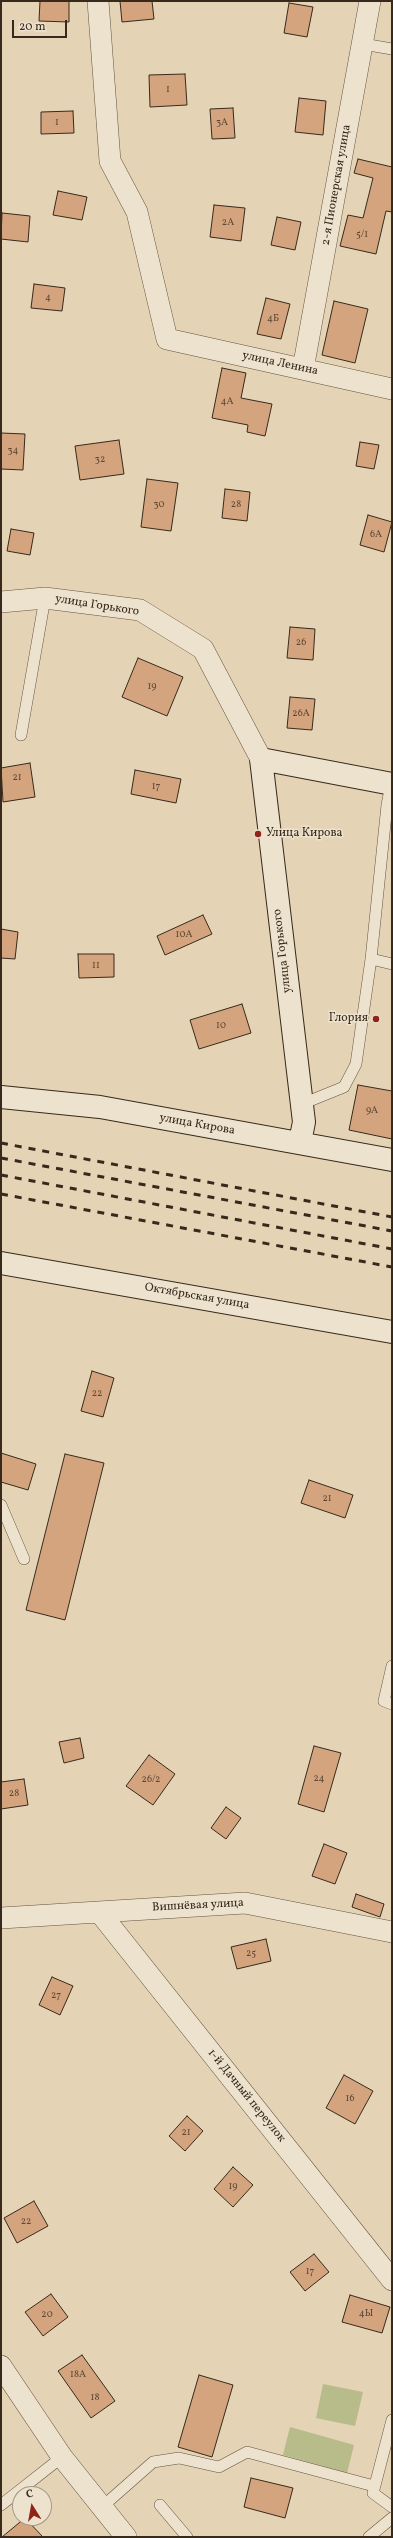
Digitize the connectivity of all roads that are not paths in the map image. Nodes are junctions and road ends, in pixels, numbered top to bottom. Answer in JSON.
{"nodes":[{"id":1,"x":98,"y":1,"type":"edge"},
{"id":2,"x":370,"y":1,"type":"edge"},
{"id":3,"x":363,"y":44,"type":"junction"},
{"id":4,"x":392,"y":49,"type":"edge"},
{"id":5,"x":304,"y":369,"type":"junction"},
{"id":6,"x":392,"y":389,"type":"edge"},
{"id":7,"x":45,"y":598,"type":"junction"},
{"id":8,"x":1,"y":602,"type":"edge"},
{"id":9,"x":21,"y":735,"type":"dead end"},
{"id":10,"x":261,"y":760,"type":"junction"},
{"id":11,"x":391,"y":784,"type":"edge"},
{"id":12,"x":371,"y":958,"type":"junction"},
{"id":13,"x":392,"y":964,"type":"edge"},
{"id":14,"x":1,"y":1097,"type":"edge"},
{"id":15,"x":302,"y":1104,"type":"junction"},
{"id":16,"x":300,"y":1142,"type":"junction"},
{"id":17,"x":392,"y":1160,"type":"edge"},
{"id":18,"x":1,"y":1263,"type":"edge"},
{"id":19,"x":392,"y":1332,"type":"edge"},
{"id":20,"x":1,"y":1505,"type":"edge"},
{"id":21,"x":24,"y":1559,"type":"dead end"},
{"id":22,"x":392,"y":1666,"type":"edge"},
{"id":23,"x":392,"y":1704,"type":"edge"},
{"id":24,"x":100,"y":1913,"type":"junction"},
{"id":25,"x":1,"y":1918,"type":"edge"},
{"id":26,"x":392,"y":1932,"type":"edge"},
{"id":27,"x":392,"y":2280,"type":"edge"},
{"id":28,"x":1,"y":2366,"type":"edge"},
{"id":29,"x":392,"y":2420,"type":"edge"},
{"id":30,"x":62,"y":2457,"type":"junction"},
{"id":31,"x":374,"y":2486,"type":"junction"},
{"id":32,"x":1,"y":2505,"type":"edge"},
{"id":33,"x":160,"y":2505,"type":"dead end"},
{"id":34,"x":102,"y":2507,"type":"junction"},
{"id":35,"x":392,"y":2508,"type":"edge"},
{"id":36,"x":392,"y":2518,"type":"edge"},
{"id":37,"x":126,"y":2537,"type":"edge"},
{"id":38,"x":187,"y":2537,"type":"edge"},
{"id":39,"x":369,"y":2537,"type":"edge"}],
"edges":[{"from":1,"to":5,"type":"street","name":"улица Ленина"},
{"from":2,"to":3,"type":"street","name":"2-я Пионерская улица"},
{"from":3,"to":4,"type":"lane"},
{"from":3,"to":5,"type":"street","name":"2-я Пионерская улица"},
{"from":5,"to":6,"type":"street","name":"улица Ленина"},
{"from":7,"to":8,"type":"street","name":"улица Горького"},
{"from":7,"to":9,"type":"lane"},
{"from":7,"to":10,"type":"street","name":"улица Горького"},
{"from":10,"to":11,"type":"street"},
{"from":10,"to":15,"type":"street","name":"улица Горького"},
{"from":11,"to":12,"type":"lane"},
{"from":12,"to":13,"type":"lane"},
{"from":12,"to":15,"type":"lane"},
{"from":14,"to":16,"type":"street","name":"улица Кирова"},
{"from":15,"to":16,"type":"street","name":"улица Горького"},
{"from":16,"to":17,"type":"street","name":"улица Кирова"},
{"from":18,"to":19,"type":"street","name":"Октябрьская улица"},
{"from":20,"to":21,"type":"lane"},
{"from":22,"to":23,"type":"lane"},
{"from":24,"to":25,"type":"street","name":"Вишнёвая улица"},
{"from":24,"to":26,"type":"street","name":"Вишнёвая улица"},
{"from":24,"to":27,"type":"street","name":"1-й Дачный переулок"},
{"from":28,"to":30,"type":"street"},
{"from":29,"to":31,"type":"lane"},
{"from":30,"to":32,"type":"lane"},
{"from":30,"to":34,"type":"street"},
{"from":31,"to":34,"type":"lane"},
{"from":31,"to":35,"type":"lane"},
{"from":33,"to":38,"type":"lane"},
{"from":34,"to":37,"type":"street"},
{"from":36,"to":39,"type":"lane"}]}
